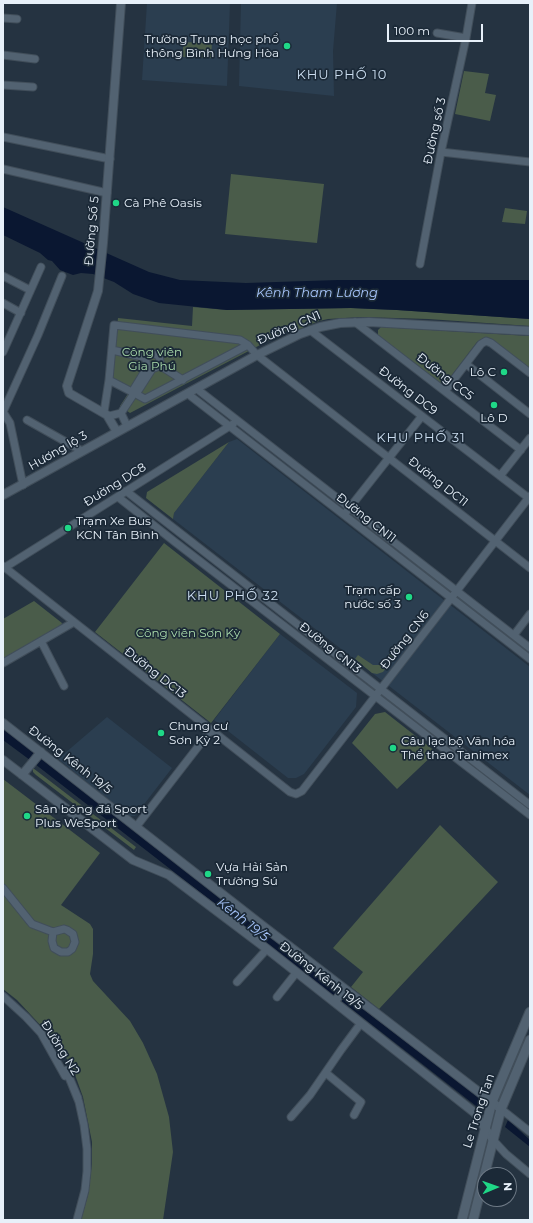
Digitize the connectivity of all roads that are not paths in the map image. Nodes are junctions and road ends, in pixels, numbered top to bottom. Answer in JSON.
{"nodes":[{"id":1,"x":121,"y":3,"type":"edge"},
{"id":2,"x":472,"y":3,"type":"edge"},
{"id":3,"x":3,"y":18,"type":"edge"},
{"id":4,"x":17,"y":19,"type":"dead end"},
{"id":5,"x":437,"y":33,"type":"dead end"},
{"id":6,"x":466,"y":38,"type":"junction"},
{"id":7,"x":3,"y":55,"type":"edge"},
{"id":8,"x":35,"y":59,"type":"dead end"},
{"id":9,"x":3,"y":85,"type":"edge"},
{"id":10,"x":33,"y":87,"type":"dead end"},
{"id":11,"x":3,"y":137,"type":"edge"},
{"id":12,"x":441,"y":152,"type":"junction"},
{"id":13,"x":110,"y":159,"type":"junction"},
{"id":14,"x":530,"y":162,"type":"edge"},
{"id":15,"x":3,"y":169,"type":"edge"},
{"id":16,"x":107,"y":193,"type":"junction"},
{"id":17,"x":420,"y":264,"type":"dead end"},
{"id":18,"x":41,"y":267,"type":"dead end"},
{"id":19,"x":3,"y":276,"type":"edge"},
{"id":20,"x":62,"y":276,"type":"dead end"},
{"id":21,"x":30,"y":290,"type":"junction"},
{"id":22,"x":3,"y":303,"type":"edge"},
{"id":23,"x":21,"y":313,"type":"junction"},
{"id":24,"x":355,"y":322,"type":"junction"},
{"id":25,"x":310,"y":330,"type":"junction"},
{"id":26,"x":530,"y":331,"type":"edge"},
{"id":27,"x":248,"y":345,"type":"junction"},
{"id":28,"x":112,"y":350,"type":"junction"},
{"id":29,"x":3,"y":352,"type":"edge"},
{"id":30,"x":258,"y":355,"type":"junction"},
{"id":31,"x":147,"y":358,"type":"junction"},
{"id":32,"x":466,"y":364,"type":"junction"},
{"id":33,"x":159,"y":365,"type":"junction"},
{"id":34,"x":150,"y":368,"type":"junction"},
{"id":35,"x":530,"y":373,"type":"edge"},
{"id":36,"x":109,"y":380,"type":"junction"},
{"id":37,"x":183,"y":380,"type":"junction"},
{"id":38,"x":197,"y":389,"type":"junction"},
{"id":39,"x":445,"y":391,"type":"junction"},
{"id":40,"x":134,"y":394,"type":"junction"},
{"id":41,"x":188,"y":394,"type":"junction"},
{"id":42,"x":3,"y":412,"type":"edge"},
{"id":43,"x":121,"y":413,"type":"junction"},
{"id":44,"x":106,"y":414,"type":"junction"},
{"id":45,"x":530,"y":414,"type":"edge"},
{"id":46,"x":422,"y":416,"type":"junction"},
{"id":47,"x":27,"y":420,"type":"dead end"},
{"id":48,"x":238,"y":421,"type":"junction"},
{"id":49,"x":230,"y":426,"type":"junction"},
{"id":50,"x":123,"y":429,"type":"junction"},
{"id":51,"x":530,"y":438,"type":"edge"},
{"id":52,"x":521,"y":450,"type":"junction"},
{"id":53,"x":82,"y":451,"type":"junction"},
{"id":54,"x":389,"y":458,"type":"junction"},
{"id":55,"x":500,"y":476,"type":"junction"},
{"id":56,"x":23,"y":485,"type":"junction"},
{"id":57,"x":126,"y":491,"type":"junction"},
{"id":58,"x":3,"y":495,"type":"edge"},
{"id":59,"x":118,"y":496,"type":"junction"},
{"id":60,"x":529,"y":498,"type":"edge"},
{"id":61,"x":350,"y":508,"type":"junction"},
{"id":62,"x":344,"y":515,"type":"junction"},
{"id":63,"x":495,"y":541,"type":"junction"},
{"id":64,"x":530,"y":568,"type":"edge"},
{"id":65,"x":5,"y":570,"type":"edge"},
{"id":66,"x":457,"y":590,"type":"junction"},
{"id":67,"x":451,"y":598,"type":"junction"},
{"id":68,"x":530,"y":614,"type":"edge"},
{"id":69,"x":74,"y":622,"type":"junction"},
{"id":70,"x":514,"y":635,"type":"junction"},
{"id":71,"x":41,"y":641,"type":"junction"},
{"id":72,"x":530,"y":648,"type":"edge"},
{"id":73,"x":530,"y":659,"type":"edge"},
{"id":74,"x":3,"y":663,"type":"edge"},
{"id":75,"x":64,"y":686,"type":"dead end"},
{"id":76,"x":380,"y":689,"type":"junction"},
{"id":77,"x":375,"y":696,"type":"junction"},
{"id":78,"x":3,"y":723,"type":"edge"},
{"id":79,"x":211,"y":730,"type":"junction"},
{"id":80,"x":37,"y":757,"type":"junction"},
{"id":81,"x":3,"y":760,"type":"edge"},
{"id":82,"x":22,"y":775,"type":"junction"},
{"id":83,"x":509,"y":789,"type":"junction"},
{"id":84,"x":296,"y":794,"type":"joint"},
{"id":85,"x":504,"y":796,"type":"junction"},
{"id":86,"x":530,"y":805,"type":"edge"},
{"id":87,"x":530,"y":815,"type":"edge"},
{"id":88,"x":136,"y":827,"type":"junction"},
{"id":89,"x":3,"y":888,"type":"edge"},
{"id":90,"x":53,"y":932,"type":"dead end"},
{"id":91,"x":267,"y":949,"type":"junction"},
{"id":92,"x":296,"y":973,"type":"junction"},
{"id":93,"x":238,"y":982,"type":"dead end"},
{"id":94,"x":3,"y":996,"type":"edge"},
{"id":95,"x":340,"y":996,"type":"junction"},
{"id":96,"x":277,"y":997,"type":"dead end"},
{"id":97,"x":530,"y":1012,"type":"edge"},
{"id":98,"x":361,"y":1023,"type":"junction"},
{"id":99,"x":530,"y":1040,"type":"edge"},
{"id":100,"x":326,"y":1073,"type":"junction"},
{"id":101,"x":492,"y":1102,"type":"junction"},
{"id":102,"x":501,"y":1109,"type":"junction"},
{"id":103,"x":354,"y":1115,"type":"dead end"},
{"id":104,"x":291,"y":1117,"type":"dead end"},
{"id":105,"x":485,"y":1129,"type":"junction"},
{"id":106,"x":530,"y":1132,"type":"edge"},
{"id":107,"x":493,"y":1140,"type":"junction"},
{"id":108,"x":530,"y":1174,"type":"edge"},
{"id":109,"x":77,"y":1220,"type":"edge"},
{"id":110,"x":462,"y":1220,"type":"edge"},
{"id":111,"x":473,"y":1220,"type":"edge"}],
"edges":[{"from":1,"to":13,"type":"street","name":"Đường Số 5"},
{"from":2,"to":6,"type":"street","name":"Đường số 3"},
{"from":3,"to":4,"type":"street"},
{"from":5,"to":6,"type":"street"},
{"from":6,"to":12,"type":"street","name":"Đường số 3"},
{"from":7,"to":8,"type":"street"},
{"from":9,"to":10,"type":"street"},
{"from":11,"to":13,"type":"street"},
{"from":12,"to":14,"type":"street"},
{"from":12,"to":17,"type":"street","name":"Đường số 3"},
{"from":13,"to":16,"type":"street","name":"Đường Số 5"},
{"from":15,"to":16,"type":"street"},
{"from":16,"to":44,"type":"street","name":"Đường Số 5"},
{"from":18,"to":21,"type":"street"},
{"from":19,"to":21,"type":"street"},
{"from":20,"to":42,"type":"street"},
{"from":21,"to":23,"type":"street"},
{"from":22,"to":23,"type":"street"},
{"from":23,"to":29,"type":"street"},
{"from":24,"to":25,"type":"street","name":"Đường CN1"},
{"from":24,"to":26,"type":"street","name":"Đường CN1"},
{"from":24,"to":39,"type":"street","name":"Đường CC5"},
{"from":25,"to":30,"type":"street","name":"Đường CN1"},
{"from":25,"to":46,"type":"street","name":"Đường DC9"},
{"from":27,"to":28,"type":"street"},
{"from":27,"to":30,"type":"street","name":"Đường DC11"},
{"from":27,"to":37,"type":"street"},
{"from":28,"to":31,"type":"street"},
{"from":28,"to":36,"type":"street"},
{"from":30,"to":38,"type":"street","name":"Đường CN1"},
{"from":30,"to":54,"type":"street","name":"Đường DC11"},
{"from":31,"to":33,"type":"street"},
{"from":31,"to":34,"type":"street"},
{"from":32,"to":35,"type":"street"},
{"from":32,"to":39,"type":"street"},
{"from":32,"to":45,"type":"street"},
{"from":33,"to":34,"type":"street"},
{"from":33,"to":37,"type":"street"},
{"from":34,"to":40,"type":"street"},
{"from":36,"to":40,"type":"street"},
{"from":36,"to":44,"type":"street"},
{"from":37,"to":40,"type":"street"},
{"from":38,"to":41,"type":"street","name":"Đường CN1"},
{"from":38,"to":48,"type":"street","name":"Đường CN11"},
{"from":39,"to":52,"type":"street","name":"Đường CC5"},
{"from":40,"to":43,"type":"street"},
{"from":41,"to":49,"type":"street","name":"Đường CN11"},
{"from":41,"to":50,"type":"street","name":"Đường CN1"},
{"from":42,"to":56,"type":"street"},
{"from":43,"to":44,"type":"street"},
{"from":43,"to":50,"type":"street"},
{"from":44,"to":50,"type":"street"},
{"from":46,"to":54,"type":"street"},
{"from":46,"to":55,"type":"street","name":"Đường DC9"},
{"from":47,"to":53,"type":"street"},
{"from":48,"to":49,"type":"street","name":"Đường DC8"},
{"from":48,"to":61,"type":"street","name":"Đường CN11"},
{"from":49,"to":57,"type":"street","name":"Đường DC8"},
{"from":49,"to":62,"type":"street","name":"Đường CN11"},
{"from":50,"to":53,"type":"street","name":"Hương lộ 3"},
{"from":51,"to":52,"type":"street"},
{"from":52,"to":55,"type":"street"},
{"from":53,"to":56,"type":"street","name":"Hương lộ 3"},
{"from":54,"to":61,"type":"street"},
{"from":54,"to":63,"type":"street","name":"Đường DC11"},
{"from":55,"to":60,"type":"street","name":"Đường DC9"},
{"from":56,"to":58,"type":"street","name":"Hương lộ 3"},
{"from":57,"to":59,"type":"street","name":"Đường DC8"},
{"from":57,"to":76,"type":"street","name":"Đường CN13"},
{"from":59,"to":65,"type":"street","name":"Đường DC8"},
{"from":59,"to":77,"type":"street","name":"Đường CN13"},
{"from":60,"to":63,"type":"street","name":"Đường CN6"},
{"from":61,"to":62,"type":"street"},
{"from":61,"to":66,"type":"street","name":"Đường CN11"},
{"from":62,"to":67,"type":"street","name":"Đường CN11"},
{"from":63,"to":64,"type":"street","name":"Đường DC11"},
{"from":63,"to":66,"type":"street","name":"Đường CN6"},
{"from":65,"to":69,"type":"street","name":"Đường DC13"},
{"from":66,"to":67,"type":"street","name":"Đường CN6"},
{"from":66,"to":70,"type":"street","name":"Đường CN11"},
{"from":67,"to":73,"type":"street","name":"Đường CN11"},
{"from":67,"to":76,"type":"street","name":"Đường CN6"},
{"from":68,"to":70,"type":"street"},
{"from":69,"to":71,"type":"street"},
{"from":69,"to":79,"type":"street","name":"Đường DC13"},
{"from":70,"to":72,"type":"street","name":"Đường CN11"},
{"from":71,"to":74,"type":"street"},
{"from":71,"to":75,"type":"street"},
{"from":76,"to":77,"type":"street","name":"Đường CN6"},
{"from":76,"to":83,"type":"street","name":"Đường CN13"},
{"from":77,"to":84,"type":"street","name":"Đường CN6"},
{"from":77,"to":85,"type":"street","name":"Đường CN13"},
{"from":78,"to":80,"type":"street","name":"Đường Kênh 19/5"},
{"from":79,"to":84,"type":"street","name":"Đường DC13"},
{"from":79,"to":88,"type":"street"},
{"from":80,"to":82,"type":"street"},
{"from":80,"to":88,"type":"street","name":"Đường Kênh 19/5"},
{"from":81,"to":82,"type":"street","name":"Đường Kênh 19/5"},
{"from":82,"to":91,"type":"street","name":"Đường Kênh 19/5"},
{"from":83,"to":85,"type":"street"},
{"from":83,"to":86,"type":"street","name":"Đường CN13"},
{"from":85,"to":87,"type":"street","name":"Đường CN13"},
{"from":88,"to":95,"type":"street","name":"Đường Kênh 19/5"},
{"from":89,"to":90,"type":"street"},
{"from":91,"to":92,"type":"street","name":"Đường Kênh 19/5"},
{"from":91,"to":93,"type":"street"},
{"from":92,"to":95,"type":"street","name":"Đường Kênh 19/5"},
{"from":92,"to":96,"type":"street"},
{"from":94,"to":109,"type":"street","name":"Đường N2"},
{"from":95,"to":98,"type":"street","name":"Đường Kênh 19/5"},
{"from":95,"to":101,"type":"street","name":"Đường Kênh 19/5"},
{"from":97,"to":101,"type":"main road","name":"Le Trong Tan"},
{"from":98,"to":100,"type":"street"},
{"from":98,"to":105,"type":"street","name":"Đường Kênh 19/5"},
{"from":99,"to":102,"type":"main road","name":"Le Trong Tan"},
{"from":100,"to":103,"type":"street"},
{"from":100,"to":104,"type":"street"},
{"from":101,"to":102,"type":"street","name":"Đường Kênh 19/5"},
{"from":101,"to":105,"type":"main road","name":"Le Trong Tan"},
{"from":102,"to":106,"type":"street"},
{"from":102,"to":107,"type":"main road","name":"Le Trong Tan"},
{"from":105,"to":107,"type":"street","name":"Đường Kênh 19/5"},
{"from":105,"to":110,"type":"main road","name":"Le Trong Tan"},
{"from":107,"to":108,"type":"street","name":"Đường Kênh 19/5"},
{"from":107,"to":111,"type":"main road","name":"Le Trong Tan"}]}
